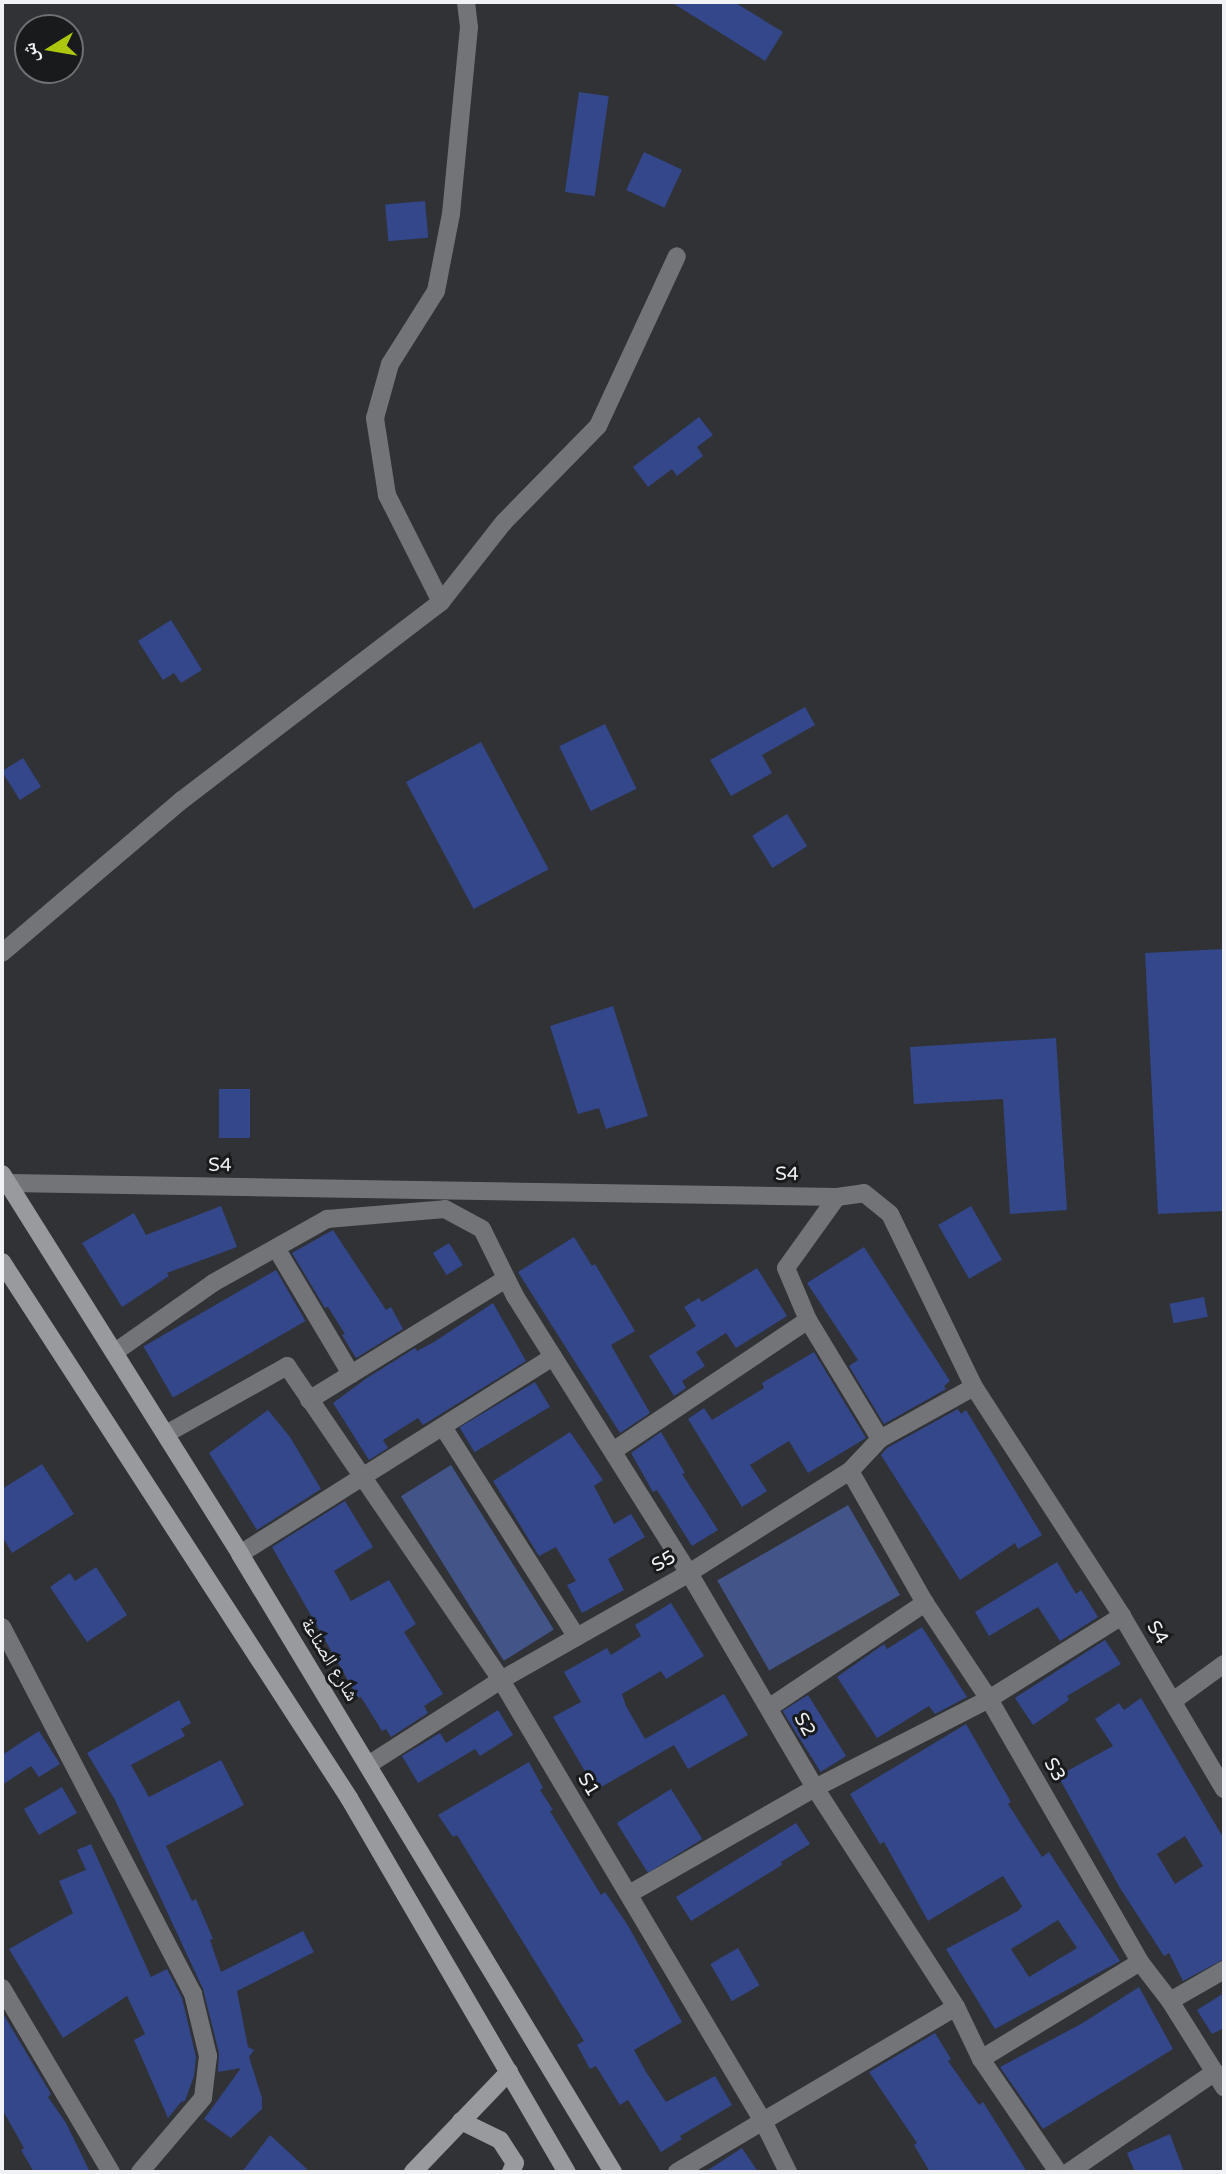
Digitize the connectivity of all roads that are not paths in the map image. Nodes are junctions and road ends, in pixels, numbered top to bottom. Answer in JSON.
{"nodes":[{"id":1,"x":466,"y":2,"type":"edge"},
{"id":2,"x":677,"y":256,"type":"dead end"},
{"id":3,"x":441,"y":603,"type":"junction"},
{"id":4,"x":2,"y":954,"type":"edge"},
{"id":5,"x":5,"y":1179,"type":"edge"},
{"id":6,"x":837,"y":1197,"type":"junction"},
{"id":7,"x":276,"y":1248,"type":"junction"},
{"id":8,"x":2,"y":1262,"type":"edge"},
{"id":9,"x":506,"y":1279,"type":"junction"},
{"id":10,"x":808,"y":1320,"type":"junction"},
{"id":11,"x":115,"y":1352,"type":"junction"},
{"id":12,"x":553,"y":1357,"type":"junction"},
{"id":13,"x":351,"y":1374,"type":"junction"},
{"id":14,"x":974,"y":1387,"type":"junction"},
{"id":15,"x":309,"y":1400,"type":"junction"},
{"id":16,"x":443,"y":1427,"type":"junction"},
{"id":17,"x":166,"y":1434,"type":"junction"},
{"id":18,"x":880,"y":1439,"type":"junction"},
{"id":19,"x":613,"y":1451,"type":"junction"},
{"id":20,"x":850,"y":1471,"type":"junction"},
{"id":21,"x":361,"y":1478,"type":"junction"},
{"id":22,"x":240,"y":1555,"type":"junction"},
{"id":23,"x":689,"y":1573,"type":"junction"},
{"id":24,"x":925,"y":1604,"type":"junction"},
{"id":25,"x":1122,"y":1616,"type":"junction"},
{"id":26,"x":2,"y":1627,"type":"edge"},
{"id":27,"x":577,"y":1637,"type":"junction"},
{"id":28,"x":1224,"y":1664,"type":"edge"},
{"id":29,"x":501,"y":1680,"type":"junction"},
{"id":30,"x":989,"y":1699,"type":"junction"},
{"id":31,"x":1172,"y":1701,"type":"junction"},
{"id":32,"x":770,"y":1707,"type":"junction"},
{"id":33,"x":368,"y":1765,"type":"junction"},
{"id":34,"x":815,"y":1788,"type":"junction"},
{"id":35,"x":1224,"y":1789,"type":"edge"},
{"id":36,"x":629,"y":1894,"type":"junction"},
{"id":37,"x":1140,"y":1962,"type":"junction"},
{"id":38,"x":1224,"y":1970,"type":"edge"},
{"id":39,"x":2,"y":1988,"type":"edge"},
{"id":40,"x":1170,"y":2001,"type":"junction"},
{"id":41,"x":956,"y":2007,"type":"junction"},
{"id":42,"x":981,"y":2059,"type":"junction"},
{"id":43,"x":509,"y":2072,"type":"junction"},
{"id":44,"x":1220,"y":2079,"type":"edge"},
{"id":45,"x":461,"y":2121,"type":"junction"},
{"id":46,"x":764,"y":2123,"type":"junction"},
{"id":47,"x":111,"y":2172,"type":"edge"},
{"id":48,"x":140,"y":2172,"type":"edge"},
{"id":49,"x":414,"y":2172,"type":"edge"},
{"id":50,"x":511,"y":2172,"type":"edge"},
{"id":51,"x":567,"y":2172,"type":"edge"},
{"id":52,"x":613,"y":2172,"type":"edge"},
{"id":53,"x":677,"y":2172,"type":"edge"},
{"id":54,"x":788,"y":2172,"type":"edge"},
{"id":55,"x":1058,"y":2172,"type":"edge"},
{"id":56,"x":1069,"y":2172,"type":"edge"}],
"edges":[{"from":1,"to":3,"type":"street"},
{"from":2,"to":3,"type":"street"},
{"from":3,"to":4,"type":"street"},
{"from":5,"to":6,"type":"street","name":"S4"},
{"from":5,"to":11,"type":"main road","name":"شارع الصناعة"},
{"from":6,"to":10,"type":"street"},
{"from":6,"to":14,"type":"street","name":"S4"},
{"from":7,"to":9,"type":"street","name":"S2"},
{"from":7,"to":11,"type":"street","name":"S2"},
{"from":7,"to":13,"type":"street"},
{"from":8,"to":43,"type":"main road"},
{"from":9,"to":12,"type":"street","name":"S2"},
{"from":9,"to":13,"type":"street"},
{"from":10,"to":18,"type":"street"},
{"from":10,"to":19,"type":"street"},
{"from":11,"to":17,"type":"main road","name":"شارع الصناعة"},
{"from":12,"to":16,"type":"street"},
{"from":12,"to":19,"type":"street","name":"S2"},
{"from":13,"to":15,"type":"street"},
{"from":14,"to":18,"type":"street","name":"S5"},
{"from":14,"to":25,"type":"street","name":"S4"},
{"from":15,"to":17,"type":"street","name":"S1"},
{"from":15,"to":21,"type":"street","name":"S1"},
{"from":16,"to":21,"type":"street"},
{"from":16,"to":27,"type":"street"},
{"from":17,"to":22,"type":"main road","name":"شارع الصناعة"},
{"from":18,"to":20,"type":"street","name":"S5"},
{"from":19,"to":23,"type":"street","name":"S2"},
{"from":20,"to":23,"type":"street","name":"S5"},
{"from":20,"to":24,"type":"street","name":"S3"},
{"from":21,"to":22,"type":"street"},
{"from":21,"to":29,"type":"street","name":"S1"},
{"from":22,"to":33,"type":"main road","name":"شارع الصناعة"},
{"from":23,"to":27,"type":"street","name":"S5"},
{"from":23,"to":32,"type":"street","name":"S2"},
{"from":24,"to":30,"type":"street","name":"S3"},
{"from":24,"to":32,"type":"street"},
{"from":25,"to":30,"type":"street"},
{"from":25,"to":31,"type":"street","name":"S4"},
{"from":26,"to":48,"type":"street"},
{"from":27,"to":29,"type":"street","name":"S5"},
{"from":28,"to":31,"type":"street"},
{"from":29,"to":33,"type":"street","name":"S5"},
{"from":29,"to":36,"type":"street","name":"S1"},
{"from":30,"to":34,"type":"street"},
{"from":30,"to":37,"type":"street","name":"S3"},
{"from":31,"to":35,"type":"street","name":"S4"},
{"from":32,"to":34,"type":"street","name":"S2"},
{"from":33,"to":52,"type":"main road","name":"شارع الصناعة"},
{"from":34,"to":36,"type":"street"},
{"from":34,"to":41,"type":"street","name":"S2"},
{"from":36,"to":46,"type":"street","name":"S1"},
{"from":37,"to":40,"type":"street","name":"S3"},
{"from":37,"to":42,"type":"street"},
{"from":38,"to":40,"type":"street"},
{"from":39,"to":47,"type":"street"},
{"from":40,"to":44,"type":"street","name":"S3"},
{"from":41,"to":42,"type":"street","name":"S2"},
{"from":41,"to":46,"type":"street"},
{"from":42,"to":55,"type":"street","name":"S2"},
{"from":43,"to":45,"type":"main road"},
{"from":43,"to":51,"type":"main road"},
{"from":44,"to":56,"type":"street"},
{"from":45,"to":49,"type":"main road"},
{"from":45,"to":50,"type":"main road"},
{"from":46,"to":53,"type":"street"},
{"from":46,"to":54,"type":"street","name":"S1"}]}
